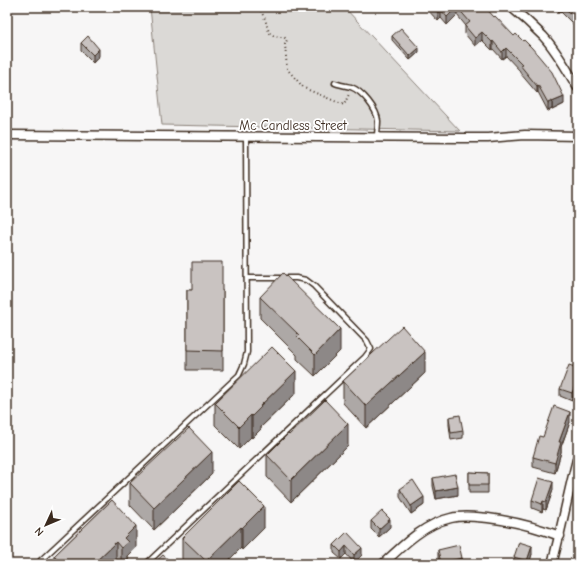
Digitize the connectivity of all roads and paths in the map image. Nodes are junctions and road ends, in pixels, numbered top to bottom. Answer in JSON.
{"nodes":[{"id":1,"x":259,"y":7,"type":"edge"},
{"id":2,"x":511,"y":7,"type":"edge"},
{"id":3,"x":335,"y":83,"type":"dead end"},
{"id":4,"x":352,"y":88,"type":"junction"},
{"id":5,"x":578,"y":88,"type":"edge"},
{"id":6,"x":7,"y":135,"type":"edge"},
{"id":7,"x":578,"y":136,"type":"edge"},
{"id":8,"x":246,"y":137,"type":"junction"},
{"id":9,"x":376,"y":138,"type":"junction"},
{"id":10,"x":247,"y":278,"type":"junction"},
{"id":11,"x":578,"y":456,"type":"edge"},
{"id":12,"x":560,"y":536,"type":"junction"},
{"id":13,"x":38,"y":564,"type":"edge"},
{"id":14,"x":146,"y":564,"type":"edge"},
{"id":15,"x":383,"y":564,"type":"edge"},
{"id":16,"x":552,"y":564,"type":"edge"}],
"edges":[{"from":1,"to":4,"type":"path"},
{"from":2,"to":5,"type":"street"},
{"from":3,"to":4,"type":"lane"},
{"from":4,"to":9,"type":"lane"},
{"from":6,"to":8,"type":"street","name":"Mc Candless Street"},
{"from":7,"to":9,"type":"street","name":"Mc Candless Street"},
{"from":8,"to":9,"type":"street","name":"Mc Candless Street"},
{"from":8,"to":10,"type":"lane"},
{"from":10,"to":13,"type":"lane"},
{"from":10,"to":14,"type":"lane"},
{"from":11,"to":12,"type":"street"},
{"from":12,"to":15,"type":"street"},
{"from":12,"to":16,"type":"street"}]}
